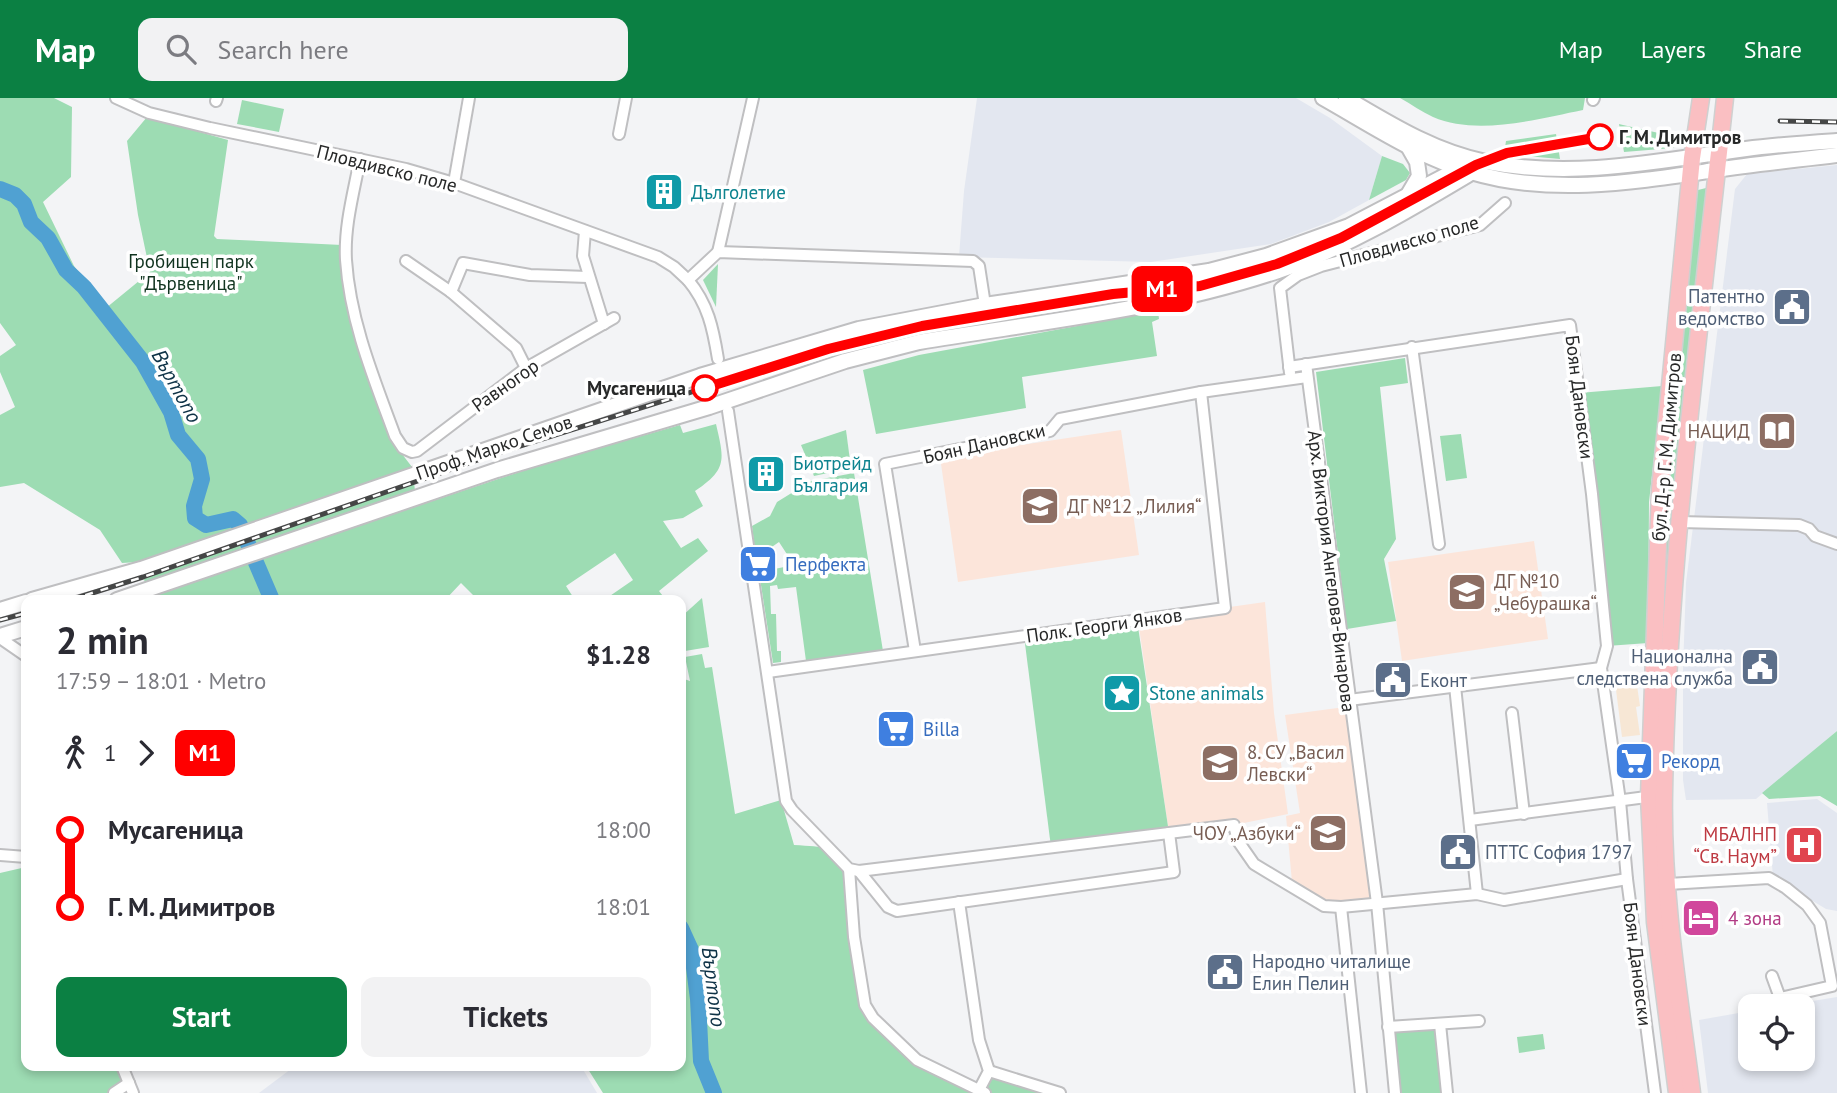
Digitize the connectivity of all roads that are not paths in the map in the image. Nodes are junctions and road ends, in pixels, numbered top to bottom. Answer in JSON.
{"nodes":[{"id":1,"x":116,"y":98,"type":"edge"},
{"id":2,"x":469,"y":98,"type":"edge"},
{"id":3,"x":626,"y":98,"type":"edge"},
{"id":4,"x":753,"y":98,"type":"edge"},
{"id":5,"x":1323,"y":98,"type":"edge"},
{"id":6,"x":1346,"y":98,"type":"edge"},
{"id":7,"x":1701,"y":98,"type":"edge"},
{"id":8,"x":1725,"y":98,"type":"edge"},
{"id":9,"x":620,"y":134,"type":"dead end"},
{"id":10,"x":1837,"y":141,"type":"edge"},
{"id":11,"x":1409,"y":148,"type":"junction"},
{"id":12,"x":1837,"y":156,"type":"edge"},
{"id":13,"x":360,"y":159,"type":"junction"},
{"id":14,"x":1718,"y":162,"type":"junction"},
{"id":15,"x":1472,"y":165,"type":"junction"},
{"id":16,"x":1691,"y":166,"type":"junction"},
{"id":17,"x":454,"y":183,"type":"junction"},
{"id":18,"x":1406,"y":196,"type":"junction"},
{"id":19,"x":1505,"y":203,"type":"dead end"},
{"id":20,"x":585,"y":231,"type":"junction"},
{"id":21,"x":718,"y":252,"type":"junction"},
{"id":22,"x":406,"y":261,"type":"dead end"},
{"id":23,"x":1209,"y":271,"type":"junction"},
{"id":24,"x":588,"y":277,"type":"junction"},
{"id":25,"x":688,"y":280,"type":"junction"},
{"id":26,"x":1212,"y":291,"type":"junction"},
{"id":27,"x":451,"y":292,"type":"junction"},
{"id":28,"x":985,"y":305,"type":"junction"},
{"id":29,"x":1412,"y":347,"type":"junction"},
{"id":30,"x":718,"y":359,"type":"tunnel mouth"},
{"id":31,"x":1306,"y":364,"type":"junction"},
{"id":32,"x":1289,"y":366,"type":"junction"},
{"id":33,"x":526,"y":368,"type":"junction"},
{"id":34,"x":1307,"y":377,"type":"junction"},
{"id":35,"x":1291,"y":379,"type":"junction"},
{"id":36,"x":1202,"y":393,"type":"junction"},
{"id":37,"x":728,"y":411,"type":"tunnel mouth"},
{"id":38,"x":1680,"y":522,"type":"junction"},
{"id":39,"x":1439,"y":544,"type":"dead end"},
{"id":40,"x":1837,"y":544,"type":"edge"},
{"id":41,"x":50,"y":595,"type":"edge"},
{"id":42,"x":134,"y":595,"type":"edge"},
{"id":43,"x":21,"y":604,"type":"edge"},
{"id":44,"x":0,"y":610,"type":"edge"},
{"id":45,"x":21,"y":630,"type":"edge"},
{"id":46,"x":0,"y":637,"type":"edge"},
{"id":47,"x":915,"y":651,"type":"junction"},
{"id":48,"x":21,"y":652,"type":"edge"},
{"id":49,"x":1601,"y":668,"type":"junction"},
{"id":50,"x":768,"y":672,"type":"junction"},
{"id":51,"x":1455,"y":686,"type":"junction"},
{"id":52,"x":1349,"y":700,"type":"junction"},
{"id":53,"x":1512,"y":713,"type":"dead end"},
{"id":54,"x":1656,"y":796,"type":"junction"},
{"id":55,"x":1620,"y":801,"type":"junction"},
{"id":56,"x":1524,"y":814,"type":"junction"},
{"id":57,"x":1470,"y":820,"type":"junction"},
{"id":58,"x":1168,"y":833,"type":"junction"},
{"id":59,"x":0,"y":855,"type":"edge"},
{"id":60,"x":21,"y":857,"type":"edge"},
{"id":61,"x":854,"y":870,"type":"junction"},
{"id":62,"x":1627,"y":879,"type":"junction"},
{"id":63,"x":1668,"y":884,"type":"junction"},
{"id":64,"x":1477,"y":894,"type":"junction"},
{"id":65,"x":959,"y":902,"type":"junction"},
{"id":66,"x":1377,"y":904,"type":"junction"},
{"id":67,"x":1341,"y":907,"type":"junction"},
{"id":68,"x":1772,"y":975,"type":"dead end"},
{"id":69,"x":1479,"y":1021,"type":"dead end"},
{"id":70,"x":1440,"y":1024,"type":"junction"},
{"id":71,"x":1388,"y":1027,"type":"junction"},
{"id":72,"x":124,"y":1071,"type":"edge"},
{"id":73,"x":989,"y":1071,"type":"junction"},
{"id":74,"x":131,"y":1088,"type":"edge"},
{"id":75,"x":982,"y":1091,"type":"edge"},
{"id":76,"x":114,"y":1093,"type":"edge"},
{"id":77,"x":1060,"y":1093,"type":"edge"},
{"id":78,"x":1362,"y":1093,"type":"edge"},
{"id":79,"x":1395,"y":1093,"type":"edge"},
{"id":80,"x":1447,"y":1093,"type":"edge"},
{"id":81,"x":1655,"y":1093,"type":"edge"},
{"id":82,"x":1677,"y":1093,"type":"edge"},
{"id":83,"x":1692,"y":1093,"type":"edge"}],
"edges":[{"from":1,"to":13,"type":"street","name":"Пловдивско поле"},
{"from":2,"to":17,"type":"street"},
{"from":3,"to":9,"type":"street"},
{"from":4,"to":21,"type":"street"},
{"from":5,"to":11,"type":"main road"},
{"from":6,"to":15,"type":"main road"},
{"from":7,"to":16,"type":"main road","name":"бул. Д-р Г. М. Димитров"},
{"from":8,"to":14,"type":"main road","name":"бул. Д-р Г. М. Димитров"},
{"from":10,"to":14,"type":"main road"},
{"from":11,"to":15,"type":"main road"},
{"from":11,"to":18,"type":"main road"},
{"from":12,"to":14,"type":"main road"},
{"from":13,"to":17,"type":"street","name":"Пловдивско поле"},
{"from":13,"to":33,"type":"street","name":"Равногор"},
{"from":14,"to":16,"type":"main road"},
{"from":14,"to":38,"type":"main road","name":"бул. Д-р Г. М. Димитров"},
{"from":15,"to":16,"type":"main road"},
{"from":15,"to":18,"type":"main road","name":"Проф. Марко Семов"},
{"from":15,"to":26,"type":"main road","name":"Проф. Марко Семов"},
{"from":16,"to":54,"type":"main road","name":"бул. Д-р Г. М. Димитров"},
{"from":17,"to":20,"type":"street","name":"Пловдивско поле"},
{"from":18,"to":23,"type":"main road","name":"Проф. Марко Семов"},
{"from":19,"to":32,"type":"street","name":"Пловдивско поле"},
{"from":20,"to":24,"type":"street","name":"Равногор"},
{"from":20,"to":25,"type":"street","name":"Пловдивско поле"},
{"from":21,"to":25,"type":"street"},
{"from":21,"to":28,"type":"street"},
{"from":22,"to":27,"type":"street"},
{"from":23,"to":26,"type":"main road"},
{"from":23,"to":28,"type":"main road","name":"Проф. Марко Семов"},
{"from":24,"to":27,"type":"street"},
{"from":24,"to":33,"type":"street","name":"Равногор"},
{"from":25,"to":30,"type":"street","name":"Пловдивско поле"},
{"from":26,"to":42,"type":"main road","name":"Проф. Марко Семов"},
{"from":27,"to":33,"type":"street"},
{"from":28,"to":41,"type":"main road","name":"Проф. Марко Семов"},
{"from":29,"to":31,"type":"street","name":"Боян Дановски"},
{"from":29,"to":39,"type":"street"},
{"from":29,"to":49,"type":"street","name":"Боян Дановски"},
{"from":31,"to":32,"type":"street","name":"Боян Дановски"},
{"from":31,"to":34,"type":"street","name":"Арх. Виктория Ангелова-Винарова"},
{"from":32,"to":35,"type":"street","name":"Пловдивско поле"},
{"from":34,"to":35,"type":"street","name":"Боян Дановски"},
{"from":34,"to":52,"type":"street","name":"Арх. Виктория Ангелова-Винарова"},
{"from":35,"to":36,"type":"street","name":"Боян Дановски"},
{"from":36,"to":47,"type":"street","name":"Боян Дановски"},
{"from":36,"to":47,"type":"street","name":"Полк. Георги Янков"},
{"from":37,"to":50,"type":"street"},
{"from":38,"to":40,"type":"street"},
{"from":38,"to":54,"type":"main road","name":"бул. Д-р Г. М. Димитров"},
{"from":43,"to":44,"type":"main road"},
{"from":45,"to":46,"type":"main road"},
{"from":46,"to":48,"type":"street"},
{"from":47,"to":50,"type":"street","name":"Полк. Георги Янков"},
{"from":49,"to":51,"type":"street"},
{"from":49,"to":55,"type":"street","name":"Боян Дановски"},
{"from":50,"to":61,"type":"street"},
{"from":51,"to":52,"type":"street"},
{"from":51,"to":57,"type":"street"},
{"from":52,"to":66,"type":"street","name":"Арх. Виктория Ангелова-Винарова"},
{"from":53,"to":56,"type":"street"},
{"from":54,"to":55,"type":"street"},
{"from":54,"to":63,"type":"main road","name":"бул. Д-р Г. М. Димитров"},
{"from":54,"to":82,"type":"main road","name":"бул. Д-р Г. М. Димитров"},
{"from":55,"to":56,"type":"street"},
{"from":55,"to":62,"type":"street","name":"Боян Дановски"},
{"from":56,"to":57,"type":"street"},
{"from":57,"to":64,"type":"street"},
{"from":58,"to":61,"type":"street"},
{"from":58,"to":65,"type":"street"},
{"from":58,"to":67,"type":"street"},
{"from":59,"to":60,"type":"street"},
{"from":61,"to":65,"type":"street"},
{"from":61,"to":75,"type":"street"},
{"from":62,"to":64,"type":"street"},
{"from":62,"to":81,"type":"street","name":"Боян Дановски"},
{"from":63,"to":68,"type":"street"},
{"from":63,"to":83,"type":"main road","name":"бул. Д-р Г. М. Димитров"},
{"from":64,"to":66,"type":"street"},
{"from":65,"to":73,"type":"street"},
{"from":66,"to":67,"type":"street"},
{"from":66,"to":71,"type":"street","name":"Арх. Виктория Ангелова-Винарова"},
{"from":67,"to":78,"type":"street"},
{"from":69,"to":70,"type":"street"},
{"from":70,"to":71,"type":"street"},
{"from":70,"to":80,"type":"street"},
{"from":71,"to":79,"type":"street","name":"Арх. Виктория Ангелова-Винарова"},
{"from":72,"to":74,"type":"street"},
{"from":73,"to":75,"type":"street"},
{"from":73,"to":77,"type":"street"},
{"from":74,"to":76,"type":"street"}]}
